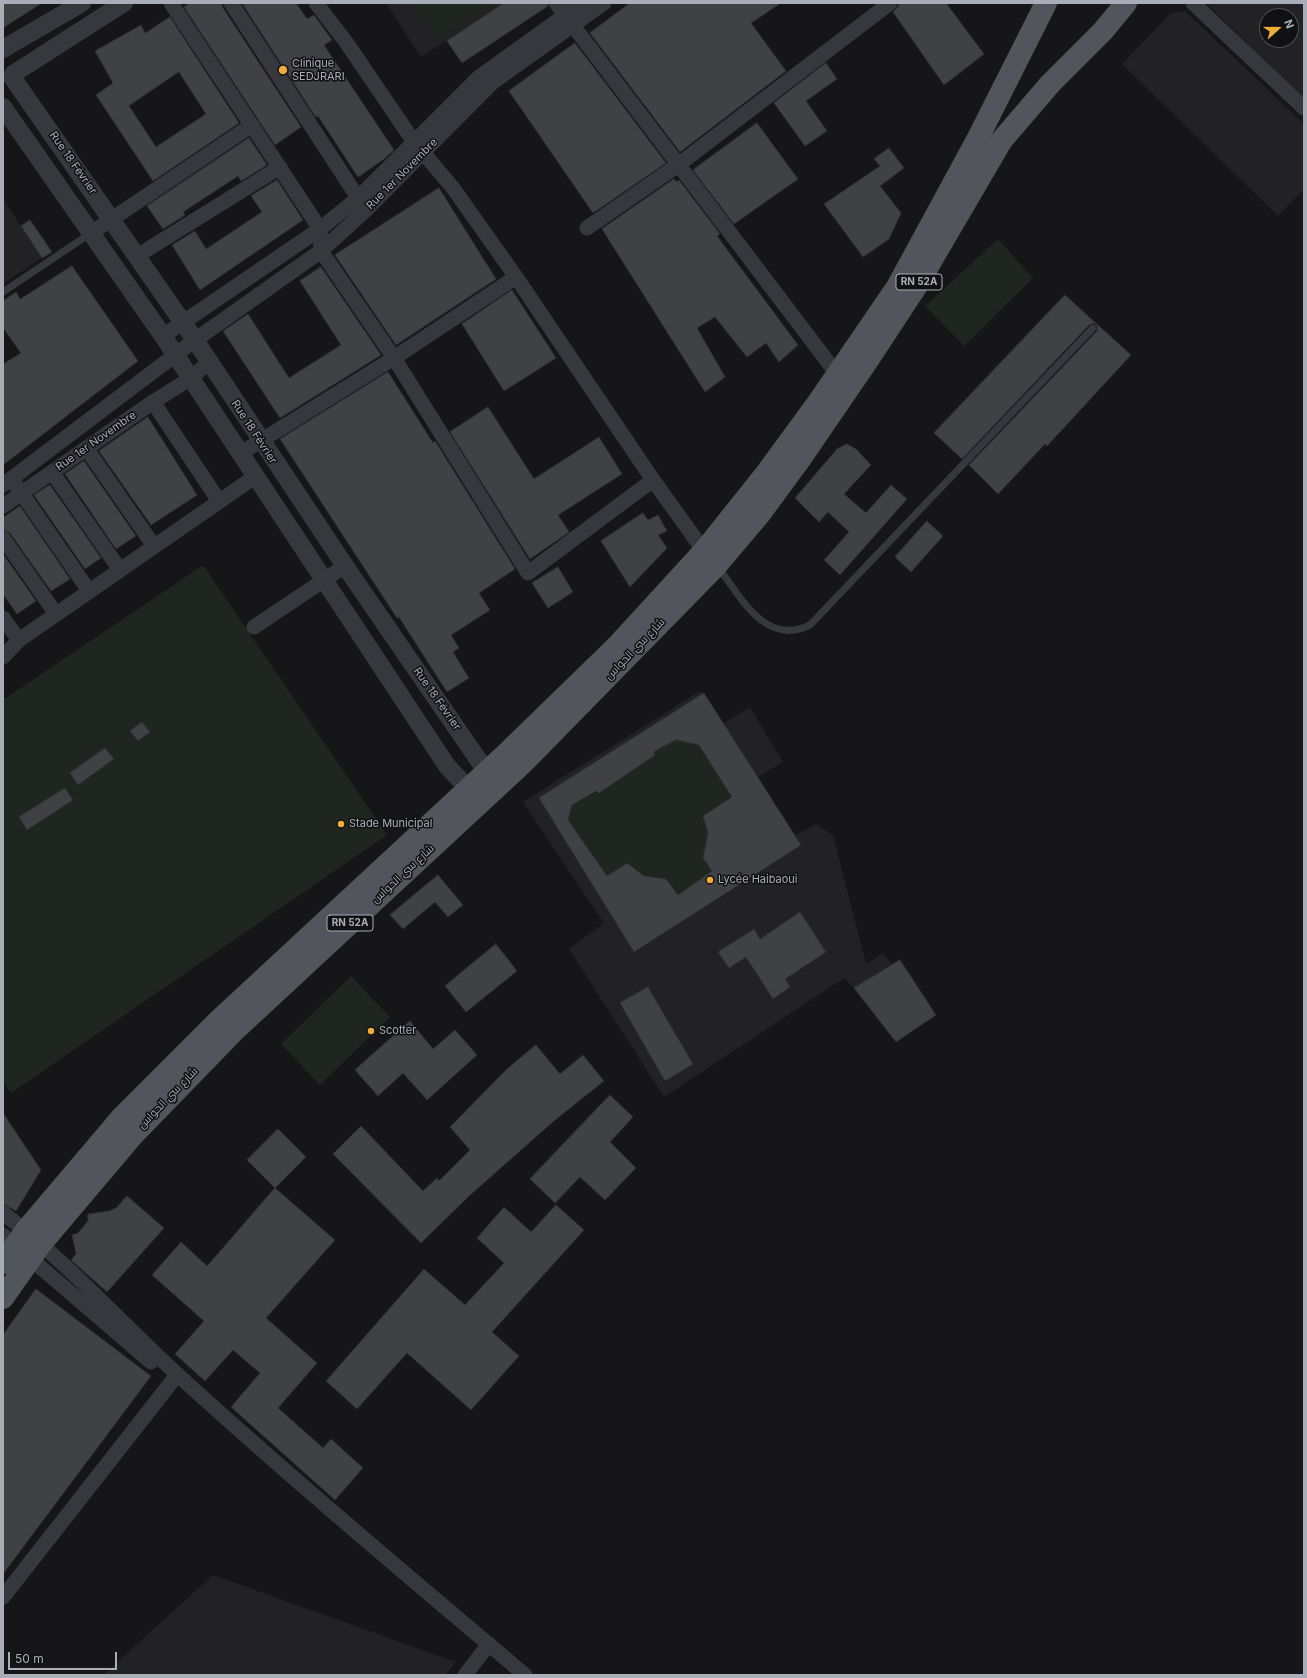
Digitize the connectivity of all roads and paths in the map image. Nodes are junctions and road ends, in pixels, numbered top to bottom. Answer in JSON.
{"nodes":[{"id":1,"x":82,"y":3,"type":"edge"},
{"id":2,"x":124,"y":3,"type":"edge"},
{"id":3,"x":171,"y":3,"type":"edge"},
{"id":4,"x":231,"y":3,"type":"edge"},
{"id":5,"x":316,"y":3,"type":"edge"},
{"id":6,"x":582,"y":3,"type":"edge"},
{"id":7,"x":604,"y":3,"type":"edge"},
{"id":8,"x":890,"y":3,"type":"edge"},
{"id":9,"x":1046,"y":3,"type":"edge"},
{"id":10,"x":1126,"y":3,"type":"edge"},
{"id":11,"x":1193,"y":3,"type":"edge"},
{"id":12,"x":105,"y":8,"type":"edge"},
{"id":13,"x":565,"y":15,"type":"edge"},
{"id":14,"x":3,"y":49,"type":"edge"},
{"id":15,"x":3,"y":53,"type":"edge"},
{"id":16,"x":9,"y":80,"type":"edge"},
{"id":17,"x":3,"y":107,"type":"edge"},
{"id":18,"x":1304,"y":108,"type":"edge"},
{"id":19,"x":252,"y":125,"type":"junction"},
{"id":20,"x":420,"y":147,"type":"junction"},
{"id":21,"x":678,"y":165,"type":"junction"},
{"id":22,"x":280,"y":167,"type":"junction"},
{"id":23,"x":362,"y":204,"type":"junction"},
{"id":24,"x":111,"y":219,"type":"junction"},
{"id":25,"x":587,"y":228,"type":"dead end"},
{"id":26,"x":320,"y":229,"type":"junction"},
{"id":27,"x":91,"y":233,"type":"junction"},
{"id":28,"x":321,"y":251,"type":"junction"},
{"id":29,"x":136,"y":256,"type":"junction"},
{"id":30,"x":516,"y":277,"type":"junction"},
{"id":31,"x":3,"y":292,"type":"edge"},
{"id":32,"x":182,"y":323,"type":"junction"},
{"id":33,"x":1093,"y":328,"type":"dead end"},
{"id":34,"x":163,"y":336,"type":"junction"},
{"id":35,"x":195,"y":340,"type":"junction"},
{"id":36,"x":175,"y":356,"type":"junction"},
{"id":37,"x":394,"y":358,"type":"junction"},
{"id":38,"x":209,"y":362,"type":"junction"},
{"id":39,"x":837,"y":374,"type":"junction"},
{"id":40,"x":191,"y":378,"type":"junction"},
{"id":41,"x":152,"y":402,"type":"junction"},
{"id":42,"x":260,"y":441,"type":"junction"},
{"id":43,"x":86,"y":448,"type":"junction"},
{"id":44,"x":241,"y":452,"type":"junction"},
{"id":45,"x":52,"y":472,"type":"junction"},
{"id":46,"x":256,"y":476,"type":"junction"},
{"id":47,"x":653,"y":480,"type":"junction"},
{"id":48,"x":7,"y":482,"type":"edge"},
{"id":49,"x":22,"y":493,"type":"junction"},
{"id":50,"x":219,"y":501,"type":"junction"},
{"id":51,"x":3,"y":506,"type":"edge"},
{"id":52,"x":3,"y":538,"type":"edge"},
{"id":53,"x":154,"y":546,"type":"junction"},
{"id":54,"x":710,"y":558,"type":"junction"},
{"id":55,"x":344,"y":566,"type":"junction"},
{"id":56,"x":120,"y":570,"type":"junction"},
{"id":57,"x":325,"y":580,"type":"junction"},
{"id":58,"x":89,"y":591,"type":"junction"},
{"id":59,"x":56,"y":614,"type":"junction"},
{"id":60,"x":3,"y":618,"type":"edge"},
{"id":61,"x":254,"y":628,"type":"dead end"},
{"id":62,"x":19,"y":640,"type":"junction"},
{"id":63,"x":3,"y":657,"type":"edge"},
{"id":64,"x":493,"y":776,"type":"junction"},
{"id":65,"x":473,"y":795,"type":"junction"},
{"id":66,"x":3,"y":1213,"type":"edge"},
{"id":67,"x":23,"y":1243,"type":"edge"},
{"id":68,"x":3,"y":1262,"type":"edge"},
{"id":69,"x":3,"y":1298,"type":"edge"},
{"id":70,"x":175,"y":1378,"type":"junction"},
{"id":71,"x":3,"y":1597,"type":"edge"},
{"id":72,"x":489,"y":1644,"type":"junction"},
{"id":73,"x":465,"y":1675,"type":"edge"},
{"id":74,"x":525,"y":1675,"type":"edge"}],
"edges":[{"from":1,"to":14,"type":"street"},
{"from":2,"to":12,"type":"street"},
{"from":3,"to":19,"type":"street"},
{"from":4,"to":23,"type":"street"},
{"from":5,"to":20,"type":"street"},
{"from":6,"to":13,"type":"street","name":"Rue 1er Novembre"},
{"from":7,"to":13,"type":"street","name":"Rue 1er Novembre"},
{"from":8,"to":21,"type":"street"},
{"from":9,"to":39,"type":"main road","number":"RN 52A"},
{"from":10,"to":54,"type":"main road","number":"RN 52A"},
{"from":11,"to":18,"type":"street"},
{"from":12,"to":16,"type":"street"},
{"from":13,"to":20,"type":"street","name":"Rue 1er Novembre"},
{"from":13,"to":21,"type":"street"},
{"from":15,"to":16,"type":"street","name":"Rue 18 Février"},
{"from":16,"to":24,"type":"street","name":"Rue 18 Février"},
{"from":17,"to":27,"type":"street","name":"Rue 18 Février"},
{"from":19,"to":22,"type":"street"},
{"from":19,"to":24,"type":"street"},
{"from":20,"to":23,"type":"street","name":"Rue 1er Novembre"},
{"from":20,"to":30,"type":"street"},
{"from":21,"to":25,"type":"street"},
{"from":21,"to":39,"type":"street"},
{"from":22,"to":26,"type":"street"},
{"from":22,"to":29,"type":"street"},
{"from":23,"to":26,"type":"street","name":"Rue 1er Novembre"},
{"from":23,"to":28,"type":"street","name":"Rue 1er Novembre"},
{"from":24,"to":27,"type":"street"},
{"from":24,"to":29,"type":"street","name":"Rue 18 Février"},
{"from":26,"to":28,"type":"street"},
{"from":26,"to":32,"type":"street","name":"Rue 1er Novembre"},
{"from":27,"to":31,"type":"lane"},
{"from":27,"to":34,"type":"street","name":"Rue 18 Février"},
{"from":28,"to":35,"type":"street","name":"Rue 1er Novembre"},
{"from":28,"to":37,"type":"street"},
{"from":29,"to":32,"type":"street","name":"Rue 18 Février"},
{"from":30,"to":37,"type":"street"},
{"from":30,"to":47,"type":"street"},
{"from":32,"to":34,"type":"street","name":"Rue 1er Novembre"},
{"from":32,"to":35,"type":"street","name":"Rue 18 Février"},
{"from":33,"to":54,"type":"lane"},
{"from":34,"to":36,"type":"street","name":"Rue 18 Février"},
{"from":35,"to":36,"type":"street","name":"Rue 1er Novembre"},
{"from":35,"to":38,"type":"street","name":"Rue 18 Février"},
{"from":36,"to":40,"type":"street","name":"Rue 18 Février"},
{"from":36,"to":48,"type":"street","name":"Rue 1er Novembre"},
{"from":37,"to":42,"type":"street"},
{"from":37,"to":47,"type":"street"},
{"from":38,"to":40,"type":"street","name":"Rue 1er Novembre"},
{"from":38,"to":42,"type":"street","name":"Rue 18 Février"},
{"from":39,"to":54,"type":"main road","number":"RN 52A"},
{"from":40,"to":41,"type":"street","name":"Rue 1er Novembre"},
{"from":40,"to":44,"type":"street","name":"Rue 18 Février"},
{"from":41,"to":43,"type":"street","name":"Rue 1er Novembre"},
{"from":41,"to":50,"type":"street"},
{"from":42,"to":44,"type":"street"},
{"from":42,"to":55,"type":"street","name":"Rue 18 Février"},
{"from":43,"to":45,"type":"street","name":"Rue 1er Novembre"},
{"from":43,"to":53,"type":"street"},
{"from":44,"to":46,"type":"street","name":"Rue 18 Février"},
{"from":45,"to":49,"type":"street","name":"Rue 1er Novembre"},
{"from":45,"to":56,"type":"street"},
{"from":46,"to":50,"type":"street"},
{"from":46,"to":57,"type":"street","name":"Rue 18 Février"},
{"from":47,"to":54,"type":"street"},
{"from":48,"to":49,"type":"street"},
{"from":49,"to":51,"type":"street","name":"Rue 1er Novembre"},
{"from":49,"to":58,"type":"street"},
{"from":50,"to":53,"type":"street"},
{"from":52,"to":59,"type":"street"},
{"from":53,"to":56,"type":"street"},
{"from":54,"to":64,"type":"main road","name":"شارع سي الحواس","number":"RN 52A"},
{"from":55,"to":57,"type":"street"},
{"from":55,"to":64,"type":"street","name":"Rue 18 Février"},
{"from":56,"to":58,"type":"street"},
{"from":57,"to":61,"type":"street"},
{"from":57,"to":65,"type":"street","name":"Rue 18 Février"},
{"from":58,"to":59,"type":"street"},
{"from":59,"to":62,"type":"street"},
{"from":60,"to":62,"type":"street"},
{"from":62,"to":63,"type":"street"},
{"from":64,"to":65,"type":"main road","name":"شارع سي الحواس","number":"RN 52A"},
{"from":65,"to":67,"type":"main road","name":"شارع سي الحواس","number":"RN 52A"},
{"from":66,"to":67,"type":"street"},
{"from":67,"to":68,"type":"main road","name":"شارع سي الحواس","number":"RN 52A"},
{"from":67,"to":69,"type":"main road","name":"شارع سي الحواس","number":"RN 52A"},
{"from":67,"to":70,"type":"street"},
{"from":70,"to":71,"type":"street"},
{"from":70,"to":72,"type":"street"},
{"from":72,"to":73,"type":"street"},
{"from":72,"to":74,"type":"street"}]}
